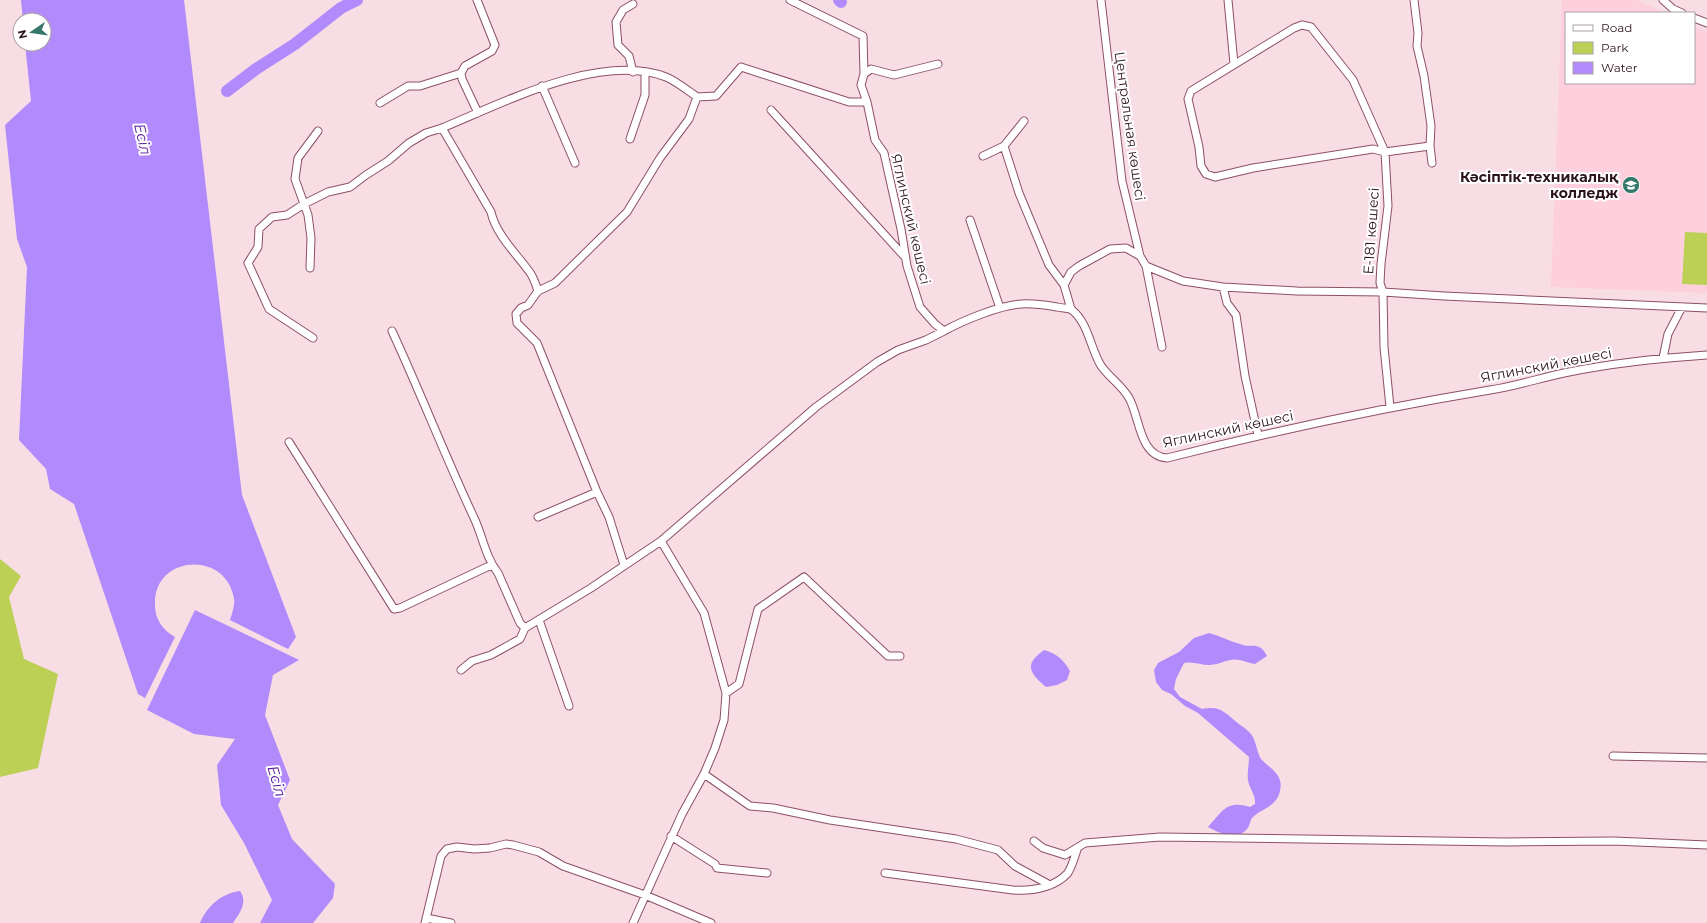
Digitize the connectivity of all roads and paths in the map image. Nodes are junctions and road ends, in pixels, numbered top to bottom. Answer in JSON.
{"nodes":[{"id":1,"x":477,"y":0,"type":"edge"},
{"id":2,"x":790,"y":0,"type":"edge"},
{"id":3,"x":1101,"y":0,"type":"edge"},
{"id":4,"x":1228,"y":0,"type":"edge"},
{"id":5,"x":1414,"y":0,"type":"edge"},
{"id":6,"x":1663,"y":0,"type":"edge"},
{"id":7,"x":633,"y":4,"type":"dead end"},
{"id":8,"x":1680,"y":12,"type":"edge"},
{"id":9,"x":1695,"y":18,"type":"edge"},
{"id":10,"x":1707,"y":23,"type":"edge"},
{"id":11,"x":938,"y":64,"type":"dead end"},
{"id":12,"x":1234,"y":64,"type":"junction"},
{"id":13,"x":633,"y":72,"type":"junction"},
{"id":14,"x":645,"y":72,"type":"junction"},
{"id":15,"x":461,"y":73,"type":"junction"},
{"id":16,"x":864,"y":74,"type":"junction"},
{"id":17,"x":542,"y":86,"type":"junction"},
{"id":18,"x":697,"y":97,"type":"junction"},
{"id":19,"x":867,"y":102,"type":"junction"},
{"id":20,"x":380,"y":103,"type":"dead end"},
{"id":21,"x":771,"y":110,"type":"dead end"},
{"id":22,"x":478,"y":113,"type":"junction"},
{"id":23,"x":1024,"y":121,"type":"dead end"},
{"id":24,"x":442,"y":128,"type":"junction"},
{"id":25,"x":318,"y":131,"type":"dead end"},
{"id":26,"x":630,"y":139,"type":"dead end"},
{"id":27,"x":1004,"y":146,"type":"junction"},
{"id":28,"x":1430,"y":146,"type":"junction"},
{"id":29,"x":1385,"y":152,"type":"junction"},
{"id":30,"x":983,"y":156,"type":"dead end"},
{"id":31,"x":575,"y":163,"type":"dead end"},
{"id":32,"x":1432,"y":163,"type":"dead end"},
{"id":33,"x":304,"y":204,"type":"junction"},
{"id":34,"x":970,"y":220,"type":"dead end"},
{"id":35,"x":1140,"y":256,"type":"junction"},
{"id":36,"x":904,"y":257,"type":"junction"},
{"id":37,"x":1146,"y":266,"type":"junction"},
{"id":38,"x":310,"y":268,"type":"dead end"},
{"id":39,"x":1064,"y":285,"type":"junction"},
{"id":40,"x":1223,"y":287,"type":"junction"},
{"id":41,"x":538,"y":291,"type":"junction"},
{"id":42,"x":1382,"y":292,"type":"junction"},
{"id":43,"x":1682,"y":306,"type":"junction"},
{"id":44,"x":1000,"y":308,"type":"junction"},
{"id":45,"x":1707,"y":308,"type":"edge"},
{"id":46,"x":1071,"y":309,"type":"junction"},
{"id":47,"x":392,"y":331,"type":"dead end"},
{"id":48,"x":944,"y":331,"type":"junction"},
{"id":49,"x":313,"y":338,"type":"dead end"},
{"id":50,"x":1162,"y":347,"type":"dead end"},
{"id":51,"x":1707,"y":355,"type":"edge"},
{"id":52,"x":1663,"y":358,"type":"junction"},
{"id":53,"x":1390,"y":408,"type":"junction"},
{"id":54,"x":1258,"y":435,"type":"junction"},
{"id":55,"x":289,"y":442,"type":"dead end"},
{"id":56,"x":597,"y":492,"type":"junction"},
{"id":57,"x":538,"y":517,"type":"dead end"},
{"id":58,"x":661,"y":541,"type":"junction"},
{"id":59,"x":624,"y":565,"type":"junction"},
{"id":60,"x":492,"y":566,"type":"junction"},
{"id":61,"x":539,"y":620,"type":"junction"},
{"id":62,"x":525,"y":628,"type":"junction"},
{"id":63,"x":900,"y":656,"type":"dead end"},
{"id":64,"x":461,"y":670,"type":"dead end"},
{"id":65,"x":726,"y":693,"type":"junction"},
{"id":66,"x":569,"y":706,"type":"dead end"},
{"id":67,"x":1613,"y":756,"type":"dead end"},
{"id":68,"x":1707,"y":758,"type":"edge"},
{"id":69,"x":704,"y":774,"type":"junction"},
{"id":70,"x":672,"y":836,"type":"junction"},
{"id":71,"x":1034,"y":841,"type":"dead end"},
{"id":72,"x":1707,"y":845,"type":"edge"},
{"id":73,"x":1078,"y":848,"type":"junction"},
{"id":74,"x":767,"y":873,"type":"dead end"},
{"id":75,"x":885,"y":873,"type":"dead end"},
{"id":76,"x":1050,"y":885,"type":"junction"},
{"id":77,"x":645,"y":895,"type":"junction"},
{"id":78,"x":426,"y":920,"type":"edge"},
{"id":79,"x":451,"y":923,"type":"edge"},
{"id":80,"x":633,"y":923,"type":"edge"},
{"id":81,"x":711,"y":923,"type":"edge"}],
"edges":[{"from":1,"to":15,"type":"street"},
{"from":2,"to":16,"type":"street","name":"Яглинский көшесі"},
{"from":3,"to":35,"type":"street","name":"Центральная көшесі"},
{"from":4,"to":12,"type":"street"},
{"from":5,"to":28,"type":"street"},
{"from":6,"to":8,"type":"street"},
{"from":7,"to":13,"type":"street"},
{"from":9,"to":10,"type":"street"},
{"from":11,"to":16,"type":"street"},
{"from":12,"to":29,"type":"street","name":"Е-181 көшесі"},
{"from":12,"to":29,"type":"street"},
{"from":13,"to":14,"type":"street"},
{"from":13,"to":17,"type":"street"},
{"from":14,"to":18,"type":"street"},
{"from":14,"to":26,"type":"street"},
{"from":15,"to":20,"type":"street"},
{"from":15,"to":22,"type":"street"},
{"from":16,"to":19,"type":"street","name":"Яглинский көшесі"},
{"from":17,"to":22,"type":"street"},
{"from":17,"to":31,"type":"street"},
{"from":18,"to":19,"type":"street"},
{"from":18,"to":41,"type":"street"},
{"from":19,"to":36,"type":"street","name":"Яглинский көшесі"},
{"from":21,"to":36,"type":"street"},
{"from":22,"to":24,"type":"street"},
{"from":23,"to":27,"type":"street"},
{"from":24,"to":33,"type":"street"},
{"from":24,"to":41,"type":"street"},
{"from":25,"to":33,"type":"street"},
{"from":27,"to":30,"type":"street"},
{"from":27,"to":39,"type":"street"},
{"from":28,"to":29,"type":"street"},
{"from":28,"to":32,"type":"street"},
{"from":29,"to":42,"type":"street","name":"Е-181 көшесі"},
{"from":33,"to":38,"type":"street"},
{"from":33,"to":49,"type":"street"},
{"from":34,"to":44,"type":"street"},
{"from":35,"to":37,"type":"street","name":"Центральная көшесі"},
{"from":35,"to":39,"type":"street"},
{"from":36,"to":48,"type":"street","name":"Яглинский көшесі"},
{"from":37,"to":40,"type":"street"},
{"from":37,"to":50,"type":"street","name":"Центральная көшесі"},
{"from":39,"to":46,"type":"street"},
{"from":40,"to":42,"type":"street"},
{"from":40,"to":54,"type":"street"},
{"from":41,"to":56,"type":"street"},
{"from":42,"to":43,"type":"street"},
{"from":42,"to":53,"type":"street","name":"Е-181 көшесі"},
{"from":43,"to":45,"type":"street"},
{"from":43,"to":52,"type":"street"},
{"from":44,"to":46,"type":"street"},
{"from":44,"to":48,"type":"street"},
{"from":46,"to":54,"type":"street","name":"Яглинский көшесі"},
{"from":47,"to":60,"type":"street"},
{"from":48,"to":58,"type":"street"},
{"from":51,"to":52,"type":"street","name":"Яглинский көшесі"},
{"from":52,"to":53,"type":"street","name":"Яглинский көшесі"},
{"from":53,"to":54,"type":"street","name":"Яглинский көшесі"},
{"from":55,"to":60,"type":"street"},
{"from":56,"to":57,"type":"street"},
{"from":56,"to":59,"type":"street"},
{"from":58,"to":59,"type":"street"},
{"from":58,"to":65,"type":"street"},
{"from":59,"to":61,"type":"street"},
{"from":60,"to":62,"type":"street"},
{"from":61,"to":62,"type":"street"},
{"from":61,"to":66,"type":"street"},
{"from":62,"to":64,"type":"street"},
{"from":63,"to":65,"type":"street"},
{"from":65,"to":69,"type":"street"},
{"from":67,"to":68,"type":"street"},
{"from":69,"to":70,"type":"street"},
{"from":69,"to":76,"type":"street"},
{"from":70,"to":74,"type":"street"},
{"from":70,"to":77,"type":"street"},
{"from":71,"to":73,"type":"street"},
{"from":72,"to":73,"type":"street"},
{"from":73,"to":76,"type":"street"},
{"from":75,"to":76,"type":"street"},
{"from":77,"to":78,"type":"street"},
{"from":77,"to":80,"type":"street"},
{"from":77,"to":81,"type":"street"},
{"from":78,"to":79,"type":"street"}]}
